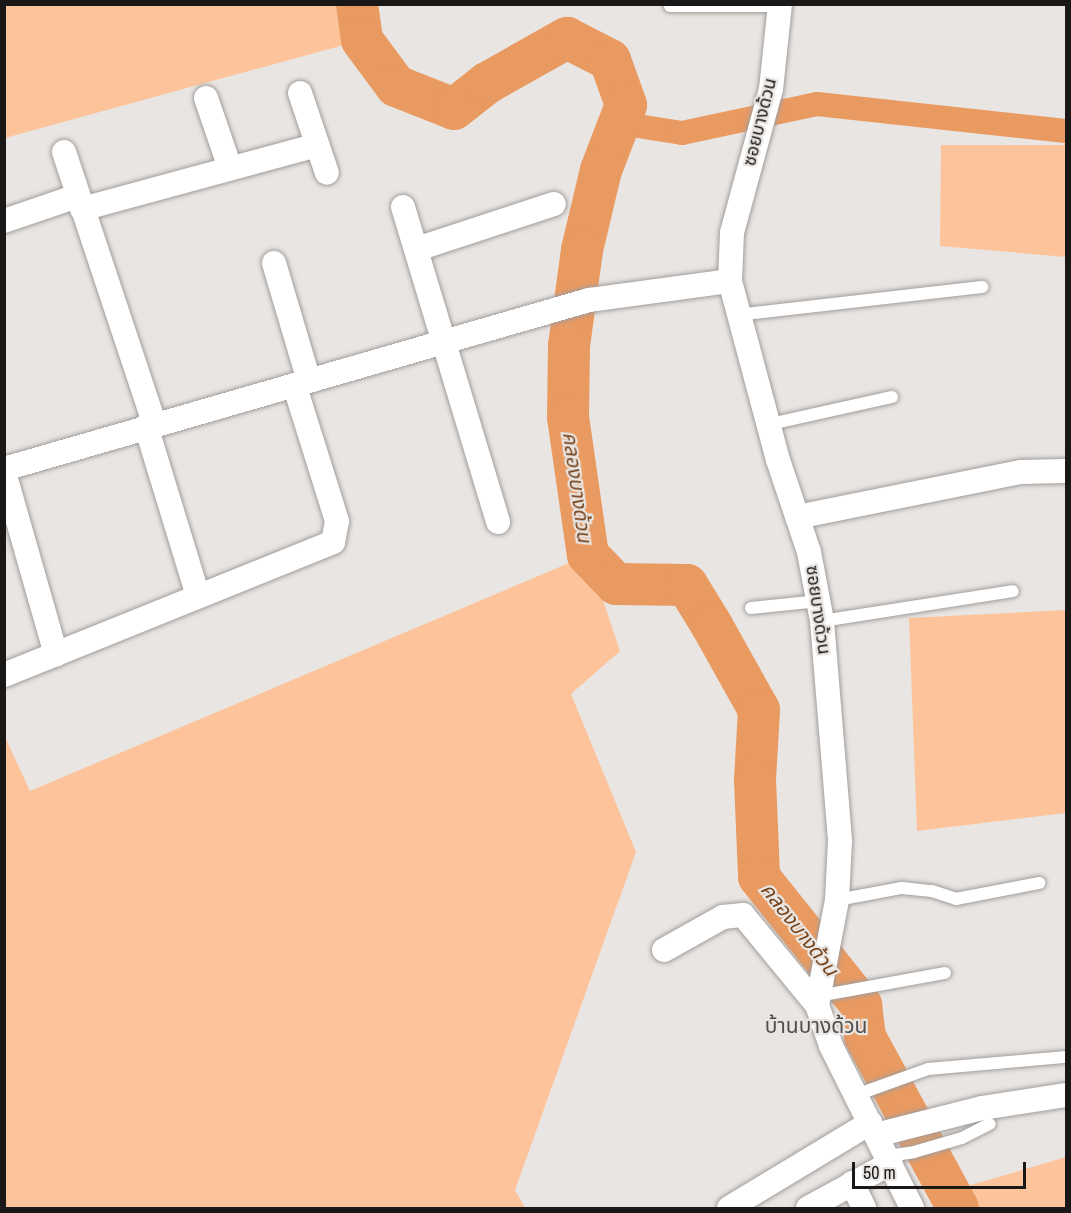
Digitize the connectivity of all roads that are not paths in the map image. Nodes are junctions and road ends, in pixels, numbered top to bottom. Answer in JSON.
{"nodes":[{"id":1,"x":780,"y":5,"type":"edge"},
{"id":2,"x":670,"y":6,"type":"edge"},
{"id":3,"x":300,"y":93,"type":"dead end"},
{"id":4,"x":206,"y":98,"type":"dead end"},
{"id":5,"x":317,"y":145,"type":"junction"},
{"id":6,"x":64,"y":152,"type":"dead end"},
{"id":7,"x":230,"y":168,"type":"junction"},
{"id":8,"x":327,"y":173,"type":"dead end"},
{"id":9,"x":79,"y":202,"type":"junction"},
{"id":10,"x":554,"y":204,"type":"dead end"},
{"id":11,"x":403,"y":207,"type":"dead end"},
{"id":12,"x":4,"y":221,"type":"edge"},
{"id":13,"x":417,"y":249,"type":"junction"},
{"id":14,"x":274,"y":263,"type":"dead end"},
{"id":15,"x":729,"y":281,"type":"junction"},
{"id":16,"x":982,"y":287,"type":"dead end"},
{"id":17,"x":736,"y":315,"type":"junction"},
{"id":18,"x":442,"y":342,"type":"junction"},
{"id":19,"x":302,"y":384,"type":"junction"},
{"id":20,"x":892,"y":397,"type":"dead end"},
{"id":21,"x":770,"y":424,"type":"junction"},
{"id":22,"x":150,"y":425,"type":"junction"},
{"id":23,"x":4,"y":471,"type":"edge"},
{"id":24,"x":1066,"y":471,"type":"edge"},
{"id":25,"x":797,"y":517,"type":"junction"},
{"id":26,"x":498,"y":522,"type":"dead end"},
{"id":27,"x":1013,"y":591,"type":"dead end"},
{"id":28,"x":198,"y":596,"type":"junction"},
{"id":29,"x":751,"y":608,"type":"dead end"},
{"id":30,"x":820,"y":611,"type":"junction"},
{"id":31,"x":56,"y":655,"type":"junction"},
{"id":32,"x":4,"y":675,"type":"edge"},
{"id":33,"x":1039,"y":883,"type":"dead end"},
{"id":34,"x":835,"y":910,"type":"junction"},
{"id":35,"x":664,"y":950,"type":"dead end"},
{"id":36,"x":945,"y":973,"type":"dead end"},
{"id":37,"x":823,"y":994,"type":"junction"},
{"id":38,"x":1066,"y":1057,"type":"edge"},
{"id":39,"x":866,"y":1092,"type":"junction"},
{"id":40,"x":1066,"y":1095,"type":"edge"},
{"id":41,"x":990,"y":1124,"type":"dead end"},
{"id":42,"x":884,"y":1141,"type":"junction"},
{"id":43,"x":852,"y":1182,"type":"junction"},
{"id":44,"x":729,"y":1209,"type":"edge"},
{"id":45,"x":808,"y":1209,"type":"edge"},
{"id":46,"x":864,"y":1209,"type":"edge"},
{"id":47,"x":912,"y":1209,"type":"edge"}],
"edges":[{"from":1,"to":2,"type":"lane"},
{"from":1,"to":15,"type":"street","name":"ซอยบางด้วน"},
{"from":3,"to":5,"type":"street"},
{"from":4,"to":7,"type":"street"},
{"from":5,"to":7,"type":"street"},
{"from":5,"to":8,"type":"street"},
{"from":6,"to":9,"type":"street"},
{"from":7,"to":9,"type":"street"},
{"from":9,"to":12,"type":"street"},
{"from":9,"to":22,"type":"street"},
{"from":10,"to":13,"type":"street"},
{"from":11,"to":13,"type":"street"},
{"from":13,"to":18,"type":"street"},
{"from":14,"to":19,"type":"street"},
{"from":15,"to":17,"type":"street","name":"ซอยบางด้วน"},
{"from":15,"to":18,"type":"street"},
{"from":16,"to":17,"type":"lane"},
{"from":17,"to":21,"type":"street","name":"ซอยบางด้วน"},
{"from":18,"to":19,"type":"street"},
{"from":18,"to":26,"type":"street"},
{"from":19,"to":22,"type":"street"},
{"from":19,"to":28,"type":"street"},
{"from":20,"to":21,"type":"lane"},
{"from":21,"to":25,"type":"street","name":"ซอยบางด้วน"},
{"from":22,"to":23,"type":"street"},
{"from":22,"to":28,"type":"street"},
{"from":23,"to":31,"type":"street"},
{"from":24,"to":25,"type":"street"},
{"from":25,"to":30,"type":"street","name":"ซอยบางด้วน"},
{"from":27,"to":30,"type":"lane"},
{"from":28,"to":31,"type":"street"},
{"from":29,"to":30,"type":"lane"},
{"from":30,"to":34,"type":"street","name":"ซอยบางด้วน"},
{"from":31,"to":32,"type":"street"},
{"from":33,"to":34,"type":"lane"},
{"from":34,"to":37,"type":"street","name":"ซอยบางด้วน"},
{"from":35,"to":37,"type":"street"},
{"from":36,"to":37,"type":"lane"},
{"from":37,"to":39,"type":"street"},
{"from":38,"to":39,"type":"lane"},
{"from":39,"to":42,"type":"street"},
{"from":40,"to":42,"type":"street"},
{"from":41,"to":42,"type":"lane"},
{"from":42,"to":43,"type":"street"},
{"from":42,"to":44,"type":"street"},
{"from":42,"to":47,"type":"street"},
{"from":43,"to":45,"type":"street"},
{"from":43,"to":46,"type":"street"}]}
